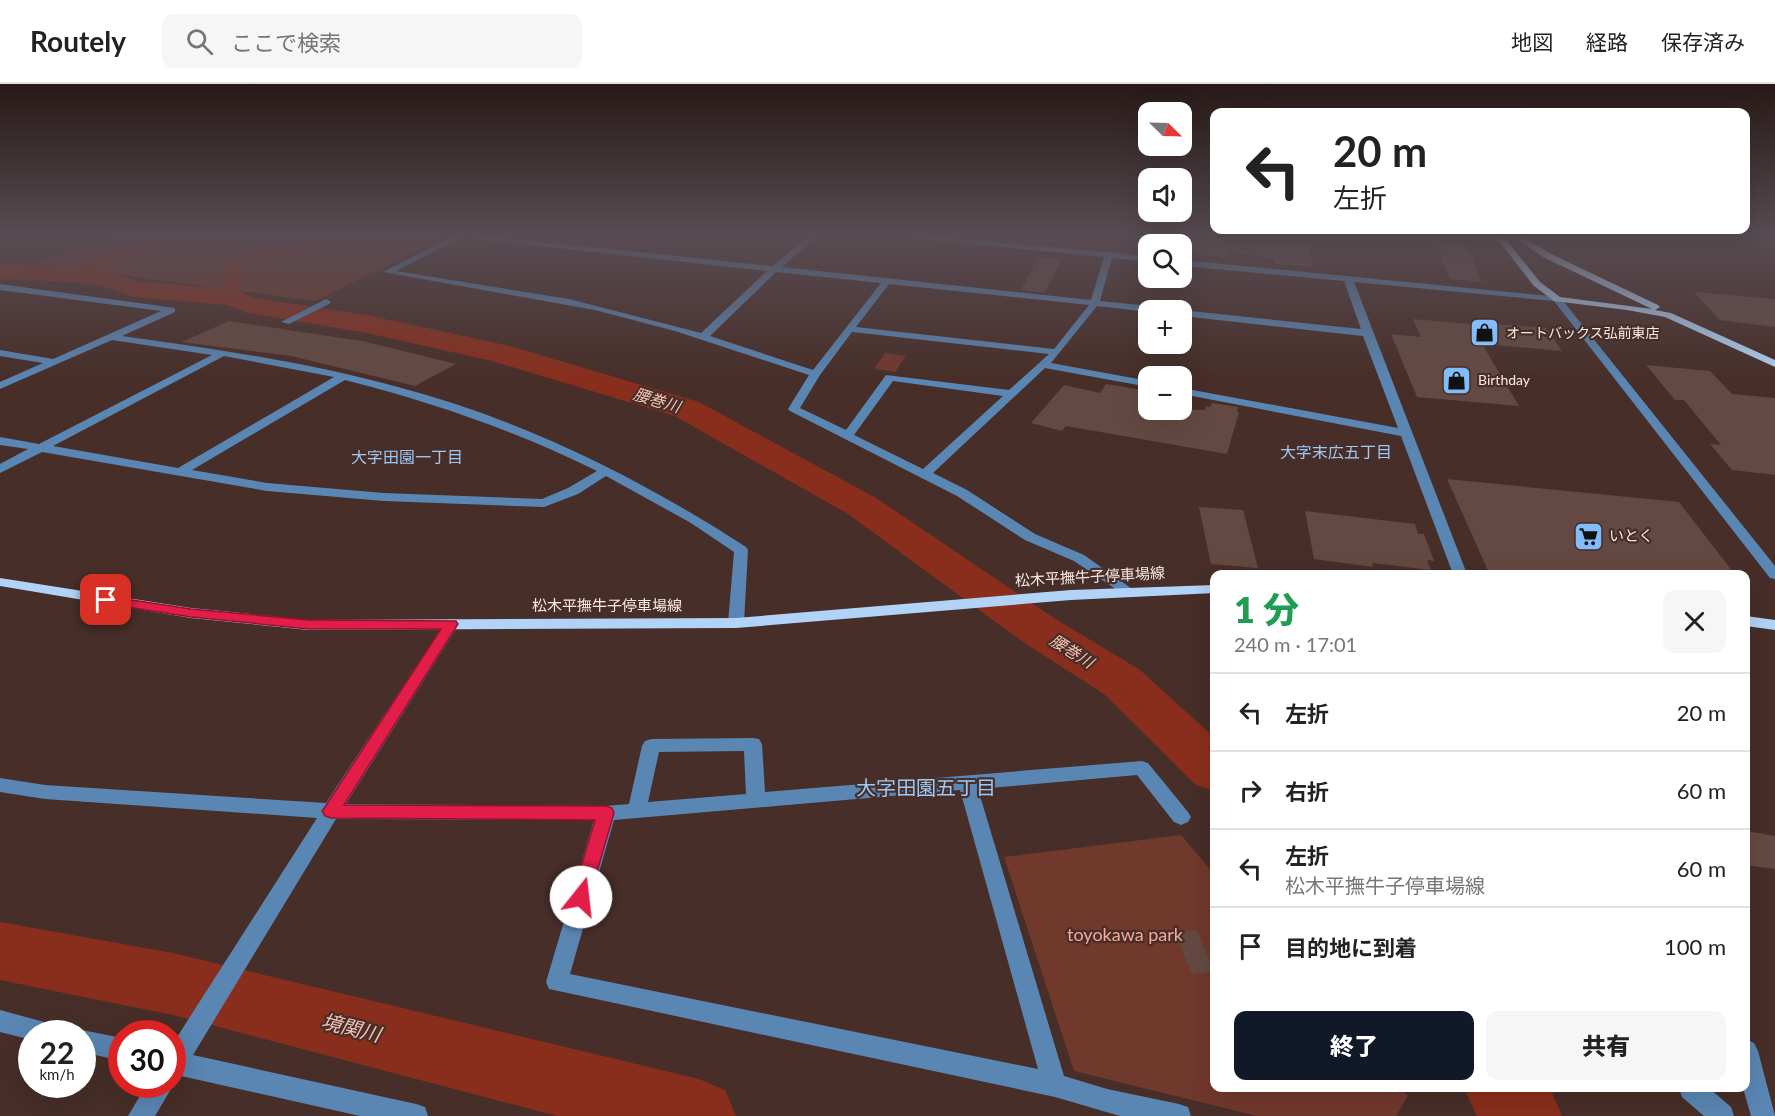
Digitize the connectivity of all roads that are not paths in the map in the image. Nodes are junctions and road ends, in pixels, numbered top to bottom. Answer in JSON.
{"nodes":[{"id":1,"x":468,"y":284,"type":"edge"},
{"id":2,"x":758,"y":284,"type":"edge"},
{"id":3,"x":884,"y":284,"type":"edge"},
{"id":4,"x":907,"y":284,"type":"edge"},
{"id":5,"x":1100,"y":284,"type":"edge"},
{"id":6,"x":1350,"y":284,"type":"edge"},
{"id":7,"x":1402,"y":284,"type":"edge"},
{"id":8,"x":1537,"y":284,"type":"edge"},
{"id":9,"x":1550,"y":284,"type":"edge"},
{"id":10,"x":1607,"y":284,"type":"edge"},
{"id":11,"x":0,"y":288,"type":"edge"},
{"id":12,"x":1557,"y":299,"type":"junction"},
{"id":13,"x":326,"y":302,"type":"dead end"},
{"id":14,"x":1095,"y":303,"type":"junction"},
{"id":15,"x":1138,"y":308,"type":"edge"},
{"id":16,"x":1192,"y":314,"type":"edge"},
{"id":17,"x":1683,"y":321,"type":"junction"},
{"id":18,"x":286,"y":322,"type":"dead end"},
{"id":19,"x":850,"y":329,"type":"junction"},
{"id":20,"x":1367,"y":333,"type":"junction"},
{"id":21,"x":110,"y":337,"type":"junction"},
{"id":22,"x":703,"y":337,"type":"junction"},
{"id":23,"x":1057,"y":352,"type":"junction"},
{"id":24,"x":0,"y":353,"type":"edge"},
{"id":25,"x":224,"y":353,"type":"junction"},
{"id":26,"x":54,"y":362,"type":"junction"},
{"id":27,"x":1775,"y":364,"type":"edge"},
{"id":28,"x":1044,"y":365,"type":"junction"},
{"id":29,"x":815,"y":374,"type":"junction"},
{"id":30,"x":343,"y":376,"type":"junction"},
{"id":31,"x":1138,"y":382,"type":"edge"},
{"id":32,"x":0,"y":386,"type":"edge"},
{"id":33,"x":1192,"y":393,"type":"edge"},
{"id":34,"x":1012,"y":394,"type":"junction"},
{"id":35,"x":1406,"y":433,"type":"junction"},
{"id":36,"x":848,"y":435,"type":"junction"},
{"id":37,"x":0,"y":441,"type":"edge"},
{"id":38,"x":40,"y":448,"type":"junction"},
{"id":39,"x":0,"y":469,"type":"edge"},
{"id":40,"x":607,"y":470,"type":"junction"},
{"id":41,"x":178,"y":473,"type":"junction"},
{"id":42,"x":926,"y":473,"type":"junction"},
{"id":43,"x":1458,"y":570,"type":"edge"},
{"id":44,"x":1775,"y":575,"type":"edge"},
{"id":45,"x":0,"y":582,"type":"edge"},
{"id":46,"x":1210,"y":589,"type":"edge"},
{"id":47,"x":1128,"y":591,"type":"junction"},
{"id":48,"x":736,"y":622,"type":"junction"},
{"id":49,"x":1750,"y":622,"type":"edge"},
{"id":50,"x":451,"y":624,"type":"junction"},
{"id":51,"x":1775,"y":625,"type":"edge"},
{"id":52,"x":967,"y":784,"type":"junction"},
{"id":53,"x":0,"y":785,"type":"edge"},
{"id":54,"x":756,"y":801,"type":"junction"},
{"id":55,"x":331,"y":811,"type":"junction"},
{"id":56,"x":637,"y":811,"type":"junction"},
{"id":57,"x":606,"y":813,"type":"junction"},
{"id":58,"x":1181,"y":817,"type":"dead end"},
{"id":59,"x":0,"y":1021,"type":"edge"},
{"id":60,"x":18,"y":1026,"type":"edge"},
{"id":61,"x":186,"y":1046,"type":"edge"},
{"id":62,"x":186,"y":1062,"type":"edge"},
{"id":63,"x":1750,"y":1066,"type":"edge"},
{"id":64,"x":1054,"y":1085,"type":"junction"},
{"id":65,"x":1695,"y":1092,"type":"edge"},
{"id":66,"x":152,"y":1098,"type":"edge"},
{"id":67,"x":140,"y":1116,"type":"edge"},
{"id":68,"x":416,"y":1116,"type":"edge"},
{"id":69,"x":1179,"y":1116,"type":"edge"},
{"id":70,"x":1722,"y":1116,"type":"edge"},
{"id":71,"x":1763,"y":1116,"type":"edge"}],
"edges":[{"from":1,"to":22,"type":"street"},
{"from":2,"to":22,"type":"street"},
{"from":3,"to":19,"type":"street"},
{"from":4,"to":14,"type":"street"},
{"from":5,"to":14,"type":"street"},
{"from":6,"to":20,"type":"street"},
{"from":7,"to":12,"type":"street"},
{"from":8,"to":12,"type":"main road"},
{"from":9,"to":12,"type":"main road"},
{"from":10,"to":17,"type":"main road"},
{"from":11,"to":21,"type":"street"},
{"from":12,"to":17,"type":"main road"},
{"from":12,"to":44,"type":"street"},
{"from":13,"to":18,"type":"street"},
{"from":14,"to":15,"type":"street"},
{"from":14,"to":23,"type":"street"},
{"from":16,"to":20,"type":"street"},
{"from":17,"to":27,"type":"main road"},
{"from":19,"to":23,"type":"street"},
{"from":19,"to":29,"type":"street"},
{"from":20,"to":35,"type":"street"},
{"from":21,"to":25,"type":"street"},
{"from":21,"to":26,"type":"street"},
{"from":22,"to":29,"type":"street"},
{"from":23,"to":28,"type":"street"},
{"from":24,"to":26,"type":"street"},
{"from":25,"to":30,"type":"street"},
{"from":25,"to":38,"type":"street"},
{"from":26,"to":32,"type":"street"},
{"from":28,"to":31,"type":"street"},
{"from":28,"to":34,"type":"street"},
{"from":29,"to":36,"type":"street"},
{"from":30,"to":40,"type":"street"},
{"from":30,"to":41,"type":"street"},
{"from":33,"to":35,"type":"street"},
{"from":34,"to":36,"type":"street"},
{"from":34,"to":42,"type":"street"},
{"from":35,"to":43,"type":"street"},
{"from":36,"to":42,"type":"street"},
{"from":37,"to":38,"type":"street"},
{"from":38,"to":39,"type":"street"},
{"from":38,"to":41,"type":"street"},
{"from":40,"to":41,"type":"street"},
{"from":40,"to":48,"type":"street"},
{"from":42,"to":47,"type":"street"},
{"from":45,"to":50,"type":"main road","name":"松木平撫牛子停車場線"},
{"from":46,"to":47,"type":"main road","name":"松木平撫牛子停車場線"},
{"from":47,"to":48,"type":"main road","name":"松木平撫牛子停車場線"},
{"from":48,"to":50,"type":"main road","name":"松木平撫牛子停車場線"},
{"from":49,"to":51,"type":"main road"},
{"from":50,"to":55,"type":"street"},
{"from":52,"to":54,"type":"street"},
{"from":52,"to":58,"type":"street"},
{"from":52,"to":64,"type":"street"},
{"from":53,"to":55,"type":"street"},
{"from":54,"to":56,"type":"street"},
{"from":54,"to":56,"type":"street"},
{"from":55,"to":57,"type":"street"},
{"from":55,"to":61,"type":"street"},
{"from":56,"to":57,"type":"street"},
{"from":57,"to":64,"type":"street"},
{"from":59,"to":60,"type":"street"},
{"from":62,"to":68,"type":"street"},
{"from":63,"to":71,"type":"street"},
{"from":64,"to":69,"type":"street"},
{"from":65,"to":70,"type":"street"},
{"from":66,"to":67,"type":"street"}]}
